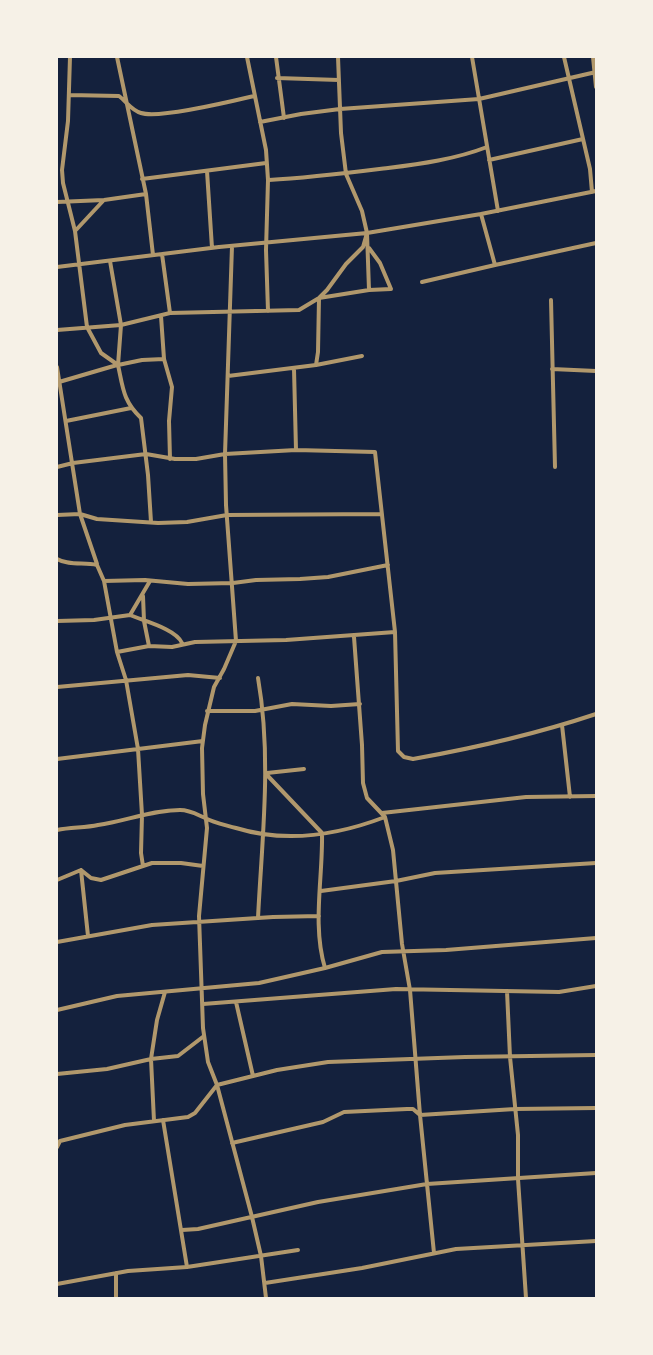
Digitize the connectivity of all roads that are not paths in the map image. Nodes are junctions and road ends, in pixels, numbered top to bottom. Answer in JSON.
{"nodes":[{"id":1,"x":70,"y":57,"type":"edge"},
{"id":2,"x":117,"y":57,"type":"edge"},
{"id":3,"x":247,"y":57,"type":"edge"},
{"id":4,"x":276,"y":57,"type":"edge"},
{"id":5,"x":338,"y":57,"type":"edge"},
{"id":6,"x":472,"y":57,"type":"edge"},
{"id":7,"x":564,"y":57,"type":"edge"},
{"id":8,"x":593,"y":57,"type":"edge"},
{"id":9,"x":595,"y":72,"type":"edge"},
{"id":10,"x":277,"y":78,"type":"junction"},
{"id":11,"x":569,"y":78,"type":"junction"},
{"id":12,"x":339,"y":80,"type":"junction"},
{"id":13,"x":596,"y":87,"type":"edge"},
{"id":14,"x":69,"y":95,"type":"junction"},
{"id":15,"x":254,"y":96,"type":"junction"},
{"id":16,"x":479,"y":99,"type":"junction"},
{"id":17,"x":126,"y":104,"type":"junction"},
{"id":18,"x":340,"y":110,"type":"junction"},
{"id":19,"x":284,"y":118,"type":"junction"},
{"id":20,"x":260,"y":122,"type":"junction"},
{"id":21,"x":583,"y":139,"type":"junction"},
{"id":22,"x":487,"y":147,"type":"junction"},
{"id":23,"x":489,"y":160,"type":"junction"},
{"id":24,"x":266,"y":163,"type":"junction"},
{"id":25,"x":207,"y":171,"type":"junction"},
{"id":26,"x":346,"y":174,"type":"junction"},
{"id":27,"x":142,"y":179,"type":"junction"},
{"id":28,"x":268,"y":180,"type":"junction"},
{"id":29,"x":594,"y":192,"type":"edge"},
{"id":30,"x":146,"y":194,"type":"junction"},
{"id":31,"x":104,"y":200,"type":"junction"},
{"id":32,"x":57,"y":202,"type":"edge"},
{"id":33,"x":69,"y":202,"type":"junction"},
{"id":34,"x":498,"y":211,"type":"junction"},
{"id":35,"x":481,"y":214,"type":"junction"},
{"id":36,"x":75,"y":231,"type":"junction"},
{"id":37,"x":367,"y":232,"type":"junction"},
{"id":38,"x":266,"y":243,"type":"junction"},
{"id":39,"x":596,"y":243,"type":"edge"},
{"id":40,"x":232,"y":246,"type":"junction"},
{"id":41,"x":212,"y":248,"type":"junction"},
{"id":42,"x":369,"y":248,"type":"junction"},
{"id":43,"x":162,"y":254,"type":"junction"},
{"id":44,"x":153,"y":255,"type":"junction"},
{"id":45,"x":110,"y":261,"type":"junction"},
{"id":46,"x":79,"y":264,"type":"junction"},
{"id":47,"x":495,"y":265,"type":"junction"},
{"id":48,"x":57,"y":267,"type":"edge"},
{"id":49,"x":422,"y":282,"type":"dead end"},
{"id":50,"x":369,"y":290,"type":"junction"},
{"id":51,"x":320,"y":298,"type":"junction"},
{"id":52,"x":551,"y":300,"type":"dead end"},
{"id":53,"x":231,"y":311,"type":"junction"},
{"id":54,"x":268,"y":311,"type":"junction"},
{"id":55,"x":170,"y":313,"type":"junction"},
{"id":56,"x":161,"y":316,"type":"junction"},
{"id":57,"x":121,"y":325,"type":"junction"},
{"id":58,"x":87,"y":327,"type":"junction"},
{"id":59,"x":57,"y":330,"type":"edge"},
{"id":60,"x":362,"y":356,"type":"dead end"},
{"id":61,"x":164,"y":359,"type":"junction"},
{"id":62,"x":118,"y":365,"type":"junction"},
{"id":63,"x":315,"y":365,"type":"junction"},
{"id":64,"x":57,"y":367,"type":"edge"},
{"id":65,"x":294,"y":369,"type":"junction"},
{"id":66,"x":552,"y":369,"type":"junction"},
{"id":67,"x":596,"y":370,"type":"edge"},
{"id":68,"x":228,"y":376,"type":"junction"},
{"id":69,"x":59,"y":382,"type":"junction"},
{"id":70,"x":131,"y":408,"type":"junction"},
{"id":71,"x":66,"y":421,"type":"junction"},
{"id":72,"x":296,"y":450,"type":"junction"},
{"id":73,"x":146,"y":454,"type":"junction"},
{"id":74,"x":225,"y":454,"type":"junction"},
{"id":75,"x":170,"y":459,"type":"junction"},
{"id":76,"x":73,"y":463,"type":"junction"},
{"id":77,"x":57,"y":467,"type":"edge"},
{"id":78,"x":555,"y":467,"type":"dead end"},
{"id":79,"x":80,"y":514,"type":"junction"},
{"id":80,"x":382,"y":514,"type":"junction"},
{"id":81,"x":57,"y":515,"type":"edge"},
{"id":82,"x":227,"y":516,"type":"junction"},
{"id":83,"x":151,"y":522,"type":"junction"},
{"id":84,"x":57,"y":559,"type":"edge"},
{"id":85,"x":98,"y":565,"type":"junction"},
{"id":86,"x":388,"y":565,"type":"junction"},
{"id":87,"x":104,"y":581,"type":"junction"},
{"id":88,"x":150,"y":581,"type":"junction"},
{"id":89,"x":232,"y":583,"type":"junction"},
{"id":90,"x":143,"y":593,"type":"junction"},
{"id":91,"x":130,"y":615,"type":"junction"},
{"id":92,"x":110,"y":617,"type":"junction"},
{"id":93,"x":57,"y":621,"type":"edge"},
{"id":94,"x":144,"y":621,"type":"junction"},
{"id":95,"x":395,"y":632,"type":"junction"},
{"id":96,"x":354,"y":637,"type":"junction"},
{"id":97,"x":236,"y":640,"type":"junction"},
{"id":98,"x":182,"y":643,"type":"junction"},
{"id":99,"x":149,"y":646,"type":"junction"},
{"id":100,"x":117,"y":652,"type":"junction"},
{"id":101,"x":220,"y":678,"type":"junction"},
{"id":102,"x":258,"y":678,"type":"dead end"},
{"id":103,"x":126,"y":680,"type":"junction"},
{"id":104,"x":57,"y":687,"type":"edge"},
{"id":105,"x":360,"y":704,"type":"junction"},
{"id":106,"x":263,"y":709,"type":"junction"},
{"id":107,"x":207,"y":711,"type":"junction"},
{"id":108,"x":596,"y":714,"type":"edge"},
{"id":109,"x":562,"y":725,"type":"junction"},
{"id":110,"x":203,"y":741,"type":"junction"},
{"id":111,"x":138,"y":749,"type":"junction"},
{"id":112,"x":57,"y":759,"type":"edge"},
{"id":113,"x":304,"y":769,"type":"dead end"},
{"id":114,"x":266,"y":774,"type":"junction"},
{"id":115,"x":596,"y":796,"type":"edge"},
{"id":116,"x":570,"y":797,"type":"junction"},
{"id":117,"x":142,"y":815,"type":"junction"},
{"id":118,"x":383,"y":815,"type":"junction"},
{"id":119,"x":206,"y":819,"type":"junction"},
{"id":120,"x":57,"y":830,"type":"edge"},
{"id":121,"x":262,"y":834,"type":"junction"},
{"id":122,"x":322,"y":834,"type":"junction"},
{"id":123,"x":596,"y":863,"type":"edge"},
{"id":124,"x":143,"y":866,"type":"junction"},
{"id":125,"x":203,"y":866,"type":"junction"},
{"id":126,"x":81,"y":870,"type":"junction"},
{"id":127,"x":57,"y":880,"type":"edge"},
{"id":128,"x":396,"y":881,"type":"junction"},
{"id":129,"x":321,"y":891,"type":"junction"},
{"id":130,"x":319,"y":916,"type":"junction"},
{"id":131,"x":258,"y":918,"type":"junction"},
{"id":132,"x":199,"y":922,"type":"junction"},
{"id":133,"x":88,"y":936,"type":"junction"},
{"id":134,"x":596,"y":938,"type":"edge"},
{"id":135,"x":57,"y":942,"type":"edge"},
{"id":136,"x":403,"y":950,"type":"junction"},
{"id":137,"x":325,"y":968,"type":"junction"},
{"id":138,"x":596,"y":986,"type":"edge"},
{"id":139,"x":202,"y":989,"type":"junction"},
{"id":140,"x":410,"y":990,"type":"junction"},
{"id":141,"x":507,"y":991,"type":"junction"},
{"id":142,"x":165,"y":992,"type":"junction"},
{"id":143,"x":236,"y":1002,"type":"junction"},
{"id":144,"x":203,"y":1004,"type":"junction"},
{"id":145,"x":57,"y":1010,"type":"edge"},
{"id":146,"x":204,"y":1036,"type":"junction"},
{"id":147,"x":596,"y":1054,"type":"edge"},
{"id":148,"x":510,"y":1057,"type":"junction"},
{"id":149,"x":151,"y":1059,"type":"junction"},
{"id":150,"x":416,"y":1059,"type":"junction"},
{"id":151,"x":57,"y":1074,"type":"edge"},
{"id":152,"x":254,"y":1076,"type":"junction"},
{"id":153,"x":217,"y":1085,"type":"junction"},
{"id":154,"x":596,"y":1107,"type":"edge"},
{"id":155,"x":515,"y":1109,"type":"junction"},
{"id":156,"x":420,"y":1115,"type":"junction"},
{"id":157,"x":163,"y":1120,"type":"junction"},
{"id":158,"x":154,"y":1121,"type":"junction"},
{"id":159,"x":232,"y":1143,"type":"junction"},
{"id":160,"x":57,"y":1148,"type":"edge"},
{"id":161,"x":596,"y":1173,"type":"edge"},
{"id":162,"x":518,"y":1179,"type":"junction"},
{"id":163,"x":427,"y":1184,"type":"junction"},
{"id":164,"x":252,"y":1217,"type":"junction"},
{"id":165,"x":182,"y":1230,"type":"junction"},
{"id":166,"x":596,"y":1240,"type":"edge"},
{"id":167,"x":522,"y":1245,"type":"junction"},
{"id":168,"x":298,"y":1250,"type":"dead end"},
{"id":169,"x":434,"y":1253,"type":"junction"},
{"id":170,"x":261,"y":1256,"type":"junction"},
{"id":171,"x":187,"y":1268,"type":"junction"},
{"id":172,"x":116,"y":1273,"type":"junction"},
{"id":173,"x":265,"y":1282,"type":"junction"},
{"id":174,"x":57,"y":1284,"type":"edge"},
{"id":175,"x":116,"y":1298,"type":"edge"},
{"id":176,"x":266,"y":1298,"type":"edge"},
{"id":177,"x":526,"y":1298,"type":"edge"}],
"edges":[{"from":1,"to":14,"type":"street"},
{"from":2,"to":17,"type":"street"},
{"from":3,"to":15,"type":"street"},
{"from":4,"to":10,"type":"street"},
{"from":5,"to":12,"type":"street"},
{"from":6,"to":16,"type":"street"},
{"from":7,"to":11,"type":"street"},
{"from":8,"to":9,"type":"street"},
{"from":9,"to":11,"type":"street"},
{"from":9,"to":13,"type":"street"},
{"from":10,"to":12,"type":"street"},
{"from":10,"to":19,"type":"street"},
{"from":11,"to":16,"type":"street"},
{"from":11,"to":21,"type":"street"},
{"from":12,"to":18,"type":"street"},
{"from":14,"to":17,"type":"street"},
{"from":14,"to":33,"type":"street"},
{"from":15,"to":17,"type":"street"},
{"from":15,"to":20,"type":"street"},
{"from":16,"to":18,"type":"street"},
{"from":16,"to":22,"type":"street"},
{"from":17,"to":27,"type":"street"},
{"from":18,"to":19,"type":"street"},
{"from":18,"to":26,"type":"street"},
{"from":19,"to":20,"type":"street"},
{"from":20,"to":24,"type":"street"},
{"from":21,"to":23,"type":"street"},
{"from":21,"to":29,"type":"street"},
{"from":22,"to":23,"type":"street"},
{"from":22,"to":26,"type":"street"},
{"from":23,"to":34,"type":"street"},
{"from":24,"to":25,"type":"street"},
{"from":24,"to":28,"type":"street"},
{"from":25,"to":27,"type":"street"},
{"from":25,"to":41,"type":"street"},
{"from":26,"to":28,"type":"street"},
{"from":26,"to":37,"type":"street"},
{"from":27,"to":30,"type":"street"},
{"from":28,"to":38,"type":"street"},
{"from":29,"to":34,"type":"street"},
{"from":30,"to":31,"type":"street"},
{"from":30,"to":44,"type":"street"},
{"from":31,"to":33,"type":"street"},
{"from":31,"to":36,"type":"street"},
{"from":32,"to":33,"type":"street"},
{"from":33,"to":36,"type":"street"},
{"from":34,"to":35,"type":"street"},
{"from":35,"to":37,"type":"street"},
{"from":35,"to":47,"type":"street"},
{"from":36,"to":46,"type":"street"},
{"from":37,"to":38,"type":"street"},
{"from":37,"to":42,"type":"street"},
{"from":37,"to":51,"type":"street"},
{"from":38,"to":40,"type":"street"},
{"from":38,"to":54,"type":"street"},
{"from":39,"to":47,"type":"street"},
{"from":40,"to":41,"type":"street"},
{"from":40,"to":53,"type":"street"},
{"from":41,"to":43,"type":"street"},
{"from":42,"to":50,"type":"street"},
{"from":42,"to":50,"type":"street"},
{"from":43,"to":44,"type":"street"},
{"from":43,"to":55,"type":"street"},
{"from":44,"to":45,"type":"street"},
{"from":45,"to":46,"type":"street"},
{"from":45,"to":57,"type":"street"},
{"from":46,"to":48,"type":"street"},
{"from":46,"to":58,"type":"street"},
{"from":47,"to":49,"type":"street"},
{"from":50,"to":51,"type":"street"},
{"from":51,"to":54,"type":"street"},
{"from":51,"to":63,"type":"street"},
{"from":52,"to":66,"type":"street"},
{"from":53,"to":54,"type":"street"},
{"from":53,"to":55,"type":"street"},
{"from":53,"to":68,"type":"street"},
{"from":55,"to":56,"type":"street"},
{"from":56,"to":57,"type":"street"},
{"from":56,"to":61,"type":"street"},
{"from":57,"to":58,"type":"street"},
{"from":57,"to":62,"type":"street"},
{"from":58,"to":59,"type":"street"},
{"from":58,"to":62,"type":"street"},
{"from":60,"to":63,"type":"street"},
{"from":61,"to":62,"type":"street"},
{"from":61,"to":75,"type":"street"},
{"from":62,"to":69,"type":"street"},
{"from":62,"to":70,"type":"street"},
{"from":63,"to":65,"type":"street"},
{"from":64,"to":69,"type":"street"},
{"from":65,"to":68,"type":"street"},
{"from":65,"to":72,"type":"street"},
{"from":66,"to":67,"type":"street"},
{"from":66,"to":78,"type":"street"},
{"from":68,"to":74,"type":"street"},
{"from":69,"to":71,"type":"street"},
{"from":70,"to":71,"type":"street"},
{"from":70,"to":73,"type":"street"},
{"from":71,"to":76,"type":"street"},
{"from":72,"to":74,"type":"street"},
{"from":72,"to":80,"type":"street"},
{"from":73,"to":75,"type":"street"},
{"from":73,"to":76,"type":"street"},
{"from":73,"to":83,"type":"street"},
{"from":74,"to":75,"type":"street"},
{"from":74,"to":82,"type":"street"},
{"from":76,"to":77,"type":"street"},
{"from":76,"to":79,"type":"street"},
{"from":79,"to":81,"type":"street"},
{"from":79,"to":83,"type":"street"},
{"from":79,"to":85,"type":"street"},
{"from":80,"to":82,"type":"street"},
{"from":80,"to":86,"type":"street"},
{"from":82,"to":83,"type":"street"},
{"from":82,"to":89,"type":"street"},
{"from":84,"to":85,"type":"street"},
{"from":85,"to":87,"type":"street"},
{"from":86,"to":89,"type":"street"},
{"from":86,"to":95,"type":"street"},
{"from":87,"to":88,"type":"street"},
{"from":87,"to":92,"type":"street"},
{"from":88,"to":89,"type":"street"},
{"from":88,"to":90,"type":"street"},
{"from":89,"to":97,"type":"street"},
{"from":90,"to":91,"type":"street"},
{"from":90,"to":94,"type":"street"},
{"from":91,"to":92,"type":"street"},
{"from":91,"to":94,"type":"street"},
{"from":92,"to":93,"type":"street"},
{"from":92,"to":100,"type":"street"},
{"from":94,"to":98,"type":"street"},
{"from":94,"to":99,"type":"street"},
{"from":95,"to":96,"type":"street"},
{"from":95,"to":109,"type":"street"},
{"from":96,"to":97,"type":"street"},
{"from":96,"to":105,"type":"street"},
{"from":97,"to":98,"type":"street"},
{"from":97,"to":101,"type":"street"},
{"from":98,"to":99,"type":"street"},
{"from":99,"to":100,"type":"street"},
{"from":100,"to":103,"type":"street"},
{"from":101,"to":103,"type":"street"},
{"from":101,"to":107,"type":"street"},
{"from":102,"to":106,"type":"street"},
{"from":103,"to":104,"type":"street"},
{"from":103,"to":111,"type":"street"},
{"from":105,"to":106,"type":"street"},
{"from":105,"to":118,"type":"street"},
{"from":106,"to":107,"type":"street"},
{"from":106,"to":114,"type":"street"},
{"from":107,"to":110,"type":"street"},
{"from":108,"to":109,"type":"street"},
{"from":109,"to":116,"type":"street"},
{"from":110,"to":111,"type":"street"},
{"from":110,"to":119,"type":"street"},
{"from":111,"to":112,"type":"street"},
{"from":111,"to":117,"type":"street"},
{"from":113,"to":114,"type":"street"},
{"from":114,"to":121,"type":"street"},
{"from":114,"to":122,"type":"street"},
{"from":115,"to":116,"type":"street"},
{"from":116,"to":118,"type":"street"},
{"from":117,"to":119,"type":"street"},
{"from":117,"to":120,"type":"street"},
{"from":117,"to":124,"type":"street"},
{"from":118,"to":122,"type":"street"},
{"from":118,"to":128,"type":"street"},
{"from":119,"to":121,"type":"street"},
{"from":119,"to":125,"type":"street"},
{"from":121,"to":122,"type":"street"},
{"from":121,"to":131,"type":"street"},
{"from":122,"to":129,"type":"street"},
{"from":123,"to":128,"type":"street"},
{"from":124,"to":125,"type":"street"},
{"from":124,"to":126,"type":"street"},
{"from":125,"to":132,"type":"street"},
{"from":126,"to":127,"type":"street"},
{"from":126,"to":133,"type":"street"},
{"from":128,"to":129,"type":"street"},
{"from":128,"to":136,"type":"street"},
{"from":129,"to":130,"type":"street"},
{"from":130,"to":131,"type":"street"},
{"from":130,"to":137,"type":"street"},
{"from":131,"to":132,"type":"street"},
{"from":132,"to":133,"type":"street"},
{"from":132,"to":139,"type":"street"},
{"from":133,"to":135,"type":"street"},
{"from":134,"to":136,"type":"street"},
{"from":136,"to":137,"type":"street"},
{"from":136,"to":140,"type":"street"},
{"from":137,"to":139,"type":"street"},
{"from":138,"to":141,"type":"street"},
{"from":139,"to":142,"type":"street"},
{"from":139,"to":144,"type":"street"},
{"from":140,"to":141,"type":"street"},
{"from":140,"to":143,"type":"street"},
{"from":140,"to":150,"type":"street"},
{"from":141,"to":148,"type":"street"},
{"from":142,"to":145,"type":"street"},
{"from":142,"to":149,"type":"street"},
{"from":143,"to":144,"type":"street"},
{"from":143,"to":152,"type":"street"},
{"from":144,"to":146,"type":"street"},
{"from":146,"to":149,"type":"street"},
{"from":146,"to":153,"type":"street"},
{"from":147,"to":148,"type":"street"},
{"from":148,"to":150,"type":"street"},
{"from":148,"to":155,"type":"street"},
{"from":149,"to":151,"type":"street"},
{"from":149,"to":158,"type":"street"},
{"from":150,"to":152,"type":"street"},
{"from":150,"to":156,"type":"street"},
{"from":152,"to":153,"type":"street"},
{"from":153,"to":157,"type":"street"},
{"from":153,"to":159,"type":"street"},
{"from":154,"to":155,"type":"street"},
{"from":155,"to":156,"type":"street"},
{"from":155,"to":162,"type":"street"},
{"from":156,"to":159,"type":"street"},
{"from":156,"to":163,"type":"street"},
{"from":157,"to":158,"type":"street"},
{"from":157,"to":165,"type":"street"},
{"from":158,"to":160,"type":"street"},
{"from":159,"to":164,"type":"street"},
{"from":161,"to":162,"type":"street"},
{"from":162,"to":163,"type":"street"},
{"from":162,"to":167,"type":"street"},
{"from":163,"to":164,"type":"street"},
{"from":163,"to":169,"type":"street"},
{"from":164,"to":165,"type":"street"},
{"from":164,"to":170,"type":"street"},
{"from":165,"to":171,"type":"street"},
{"from":166,"to":167,"type":"street"},
{"from":167,"to":169,"type":"street"},
{"from":167,"to":177,"type":"street"},
{"from":168,"to":170,"type":"street"},
{"from":169,"to":173,"type":"street"},
{"from":170,"to":171,"type":"street"},
{"from":170,"to":173,"type":"street"},
{"from":171,"to":172,"type":"street"},
{"from":172,"to":174,"type":"street"},
{"from":172,"to":175,"type":"street"},
{"from":173,"to":176,"type":"street"}]}
